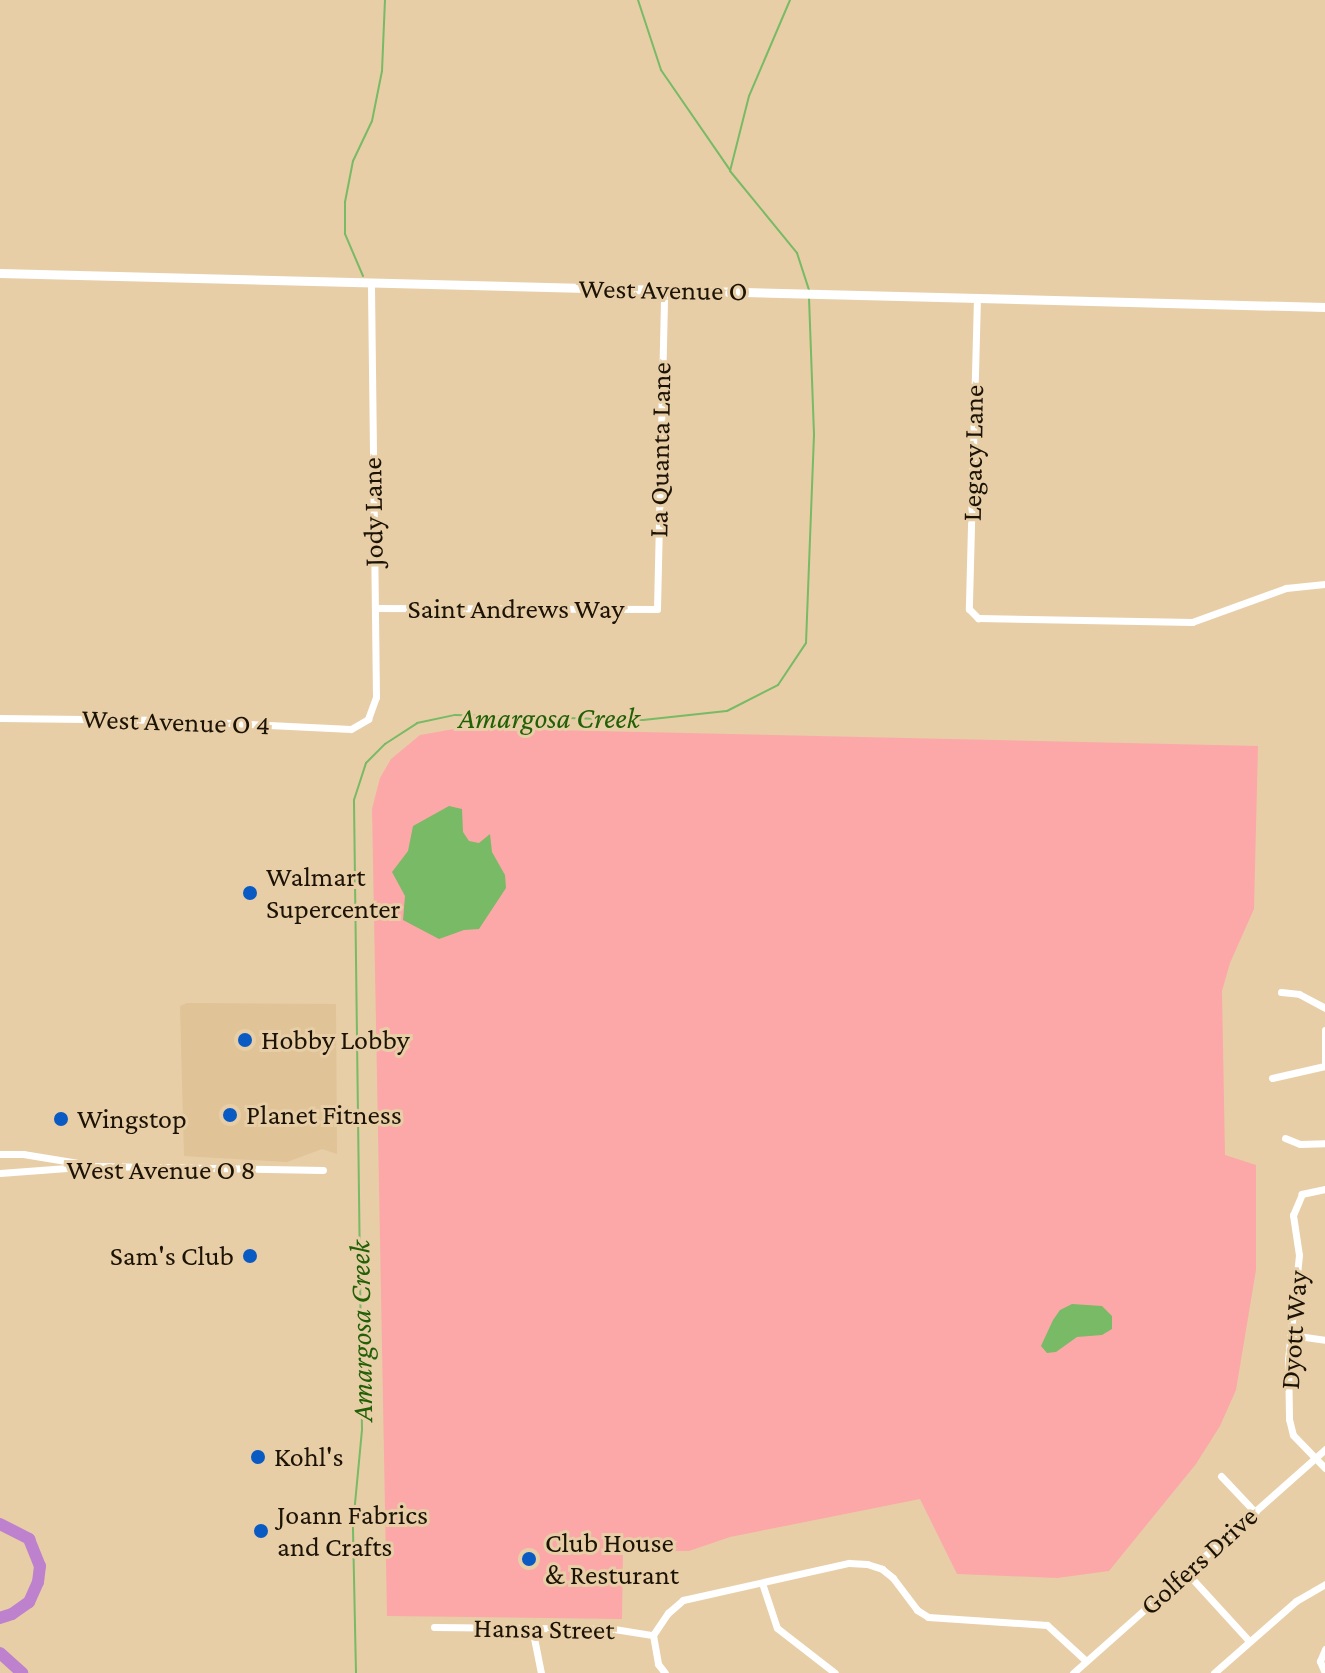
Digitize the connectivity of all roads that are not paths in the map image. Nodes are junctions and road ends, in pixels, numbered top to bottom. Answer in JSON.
{"nodes":[{"id":1,"x":0,"y":273,"type":"edge"},
{"id":2,"x":371,"y":283,"type":"junction"},
{"id":3,"x":664,"y":291,"type":"junction"},
{"id":4,"x":977,"y":297,"type":"junction"},
{"id":5,"x":1325,"y":307,"type":"edge"},
{"id":6,"x":1325,"y":584,"type":"edge"},
{"id":7,"x":375,"y":608,"type":"junction"},
{"id":8,"x":657,"y":609,"type":"joint"},
{"id":9,"x":0,"y":718,"type":"edge"},
{"id":10,"x":351,"y":729,"type":"joint"},
{"id":11,"x":1281,"y":992,"type":"dead end"},
{"id":12,"x":1325,"y":1008,"type":"edge"},
{"id":13,"x":1325,"y":1030,"type":"edge"},
{"id":14,"x":1325,"y":1065,"type":"edge"},
{"id":15,"x":1272,"y":1078,"type":"dead end"},
{"id":16,"x":1285,"y":1138,"type":"dead end"},
{"id":17,"x":1325,"y":1143,"type":"edge"},
{"id":18,"x":0,"y":1154,"type":"edge"},
{"id":19,"x":94,"y":1166,"type":"junction"},
{"id":20,"x":323,"y":1170,"type":"dead end"},
{"id":21,"x":0,"y":1173,"type":"edge"},
{"id":22,"x":1325,"y":1189,"type":"edge"},
{"id":23,"x":1291,"y":1335,"type":"junction"},
{"id":24,"x":1325,"y":1340,"type":"edge"},
{"id":25,"x":1325,"y":1449,"type":"edge"},
{"id":26,"x":1313,"y":1459,"type":"junction"},
{"id":27,"x":1325,"y":1468,"type":"edge"},
{"id":28,"x":1221,"y":1476,"type":"dead end"},
{"id":29,"x":1255,"y":1512,"type":"junction"},
{"id":30,"x":0,"y":1524,"type":"edge"},
{"id":31,"x":1187,"y":1573,"type":"junction"},
{"id":32,"x":762,"y":1583,"type":"junction"},
{"id":33,"x":1325,"y":1584,"type":"edge"},
{"id":34,"x":0,"y":1618,"type":"edge"},
{"id":35,"x":434,"y":1627,"type":"dead end"},
{"id":36,"x":532,"y":1628,"type":"junction"},
{"id":37,"x":653,"y":1635,"type":"junction"},
{"id":38,"x":1249,"y":1641,"type":"junction"},
{"id":39,"x":1325,"y":1649,"type":"edge"},
{"id":40,"x":0,"y":1653,"type":"edge"},
{"id":41,"x":1086,"y":1661,"type":"junction"},
{"id":42,"x":22,"y":1673,"type":"edge"},
{"id":43,"x":541,"y":1673,"type":"edge"},
{"id":44,"x":665,"y":1673,"type":"edge"},
{"id":45,"x":835,"y":1673,"type":"edge"},
{"id":46,"x":1073,"y":1673,"type":"edge"},
{"id":47,"x":1214,"y":1673,"type":"edge"},
{"id":48,"x":1325,"y":1673,"type":"edge"}],
"edges":[{"from":1,"to":2,"type":"main road","name":"West Avenue O"},
{"from":2,"to":3,"type":"main road","name":"West Avenue O"},
{"from":2,"to":7,"type":"street","name":"Jody Lane"},
{"from":3,"to":4,"type":"main road","name":"West Avenue O"},
{"from":3,"to":8,"type":"street","name":"La Quanta Lane"},
{"from":4,"to":5,"type":"main road","name":"West Avenue O"},
{"from":4,"to":6,"type":"street","name":"Legacy Lane"},
{"from":7,"to":8,"type":"street","name":"Saint Andrews Way"},
{"from":7,"to":10,"type":"street","name":"Jody Lane"},
{"from":9,"to":10,"type":"street","name":"West Avenue O 4"},
{"from":11,"to":12,"type":"street"},
{"from":13,"to":14,"type":"street"},
{"from":14,"to":15,"type":"street"},
{"from":16,"to":17,"type":"street"},
{"from":18,"to":19,"type":"street"},
{"from":19,"to":20,"type":"street","name":"West Avenue O 8"},
{"from":19,"to":21,"type":"street","name":"West Avenue O 8"},
{"from":22,"to":23,"type":"street","name":"Dyott Way"},
{"from":23,"to":24,"type":"street"},
{"from":23,"to":26,"type":"street","name":"Dyott Way"},
{"from":25,"to":26,"type":"street","name":"Golfers Drive"},
{"from":26,"to":27,"type":"street","name":"Dyott Way"},
{"from":26,"to":29,"type":"street","name":"Golfers Drive"},
{"from":28,"to":29,"type":"street"},
{"from":29,"to":31,"type":"street","name":"Golfers Drive"},
{"from":30,"to":34,"type":"highway"},
{"from":31,"to":38,"type":"street"},
{"from":31,"to":41,"type":"street","name":"Golfers Drive"},
{"from":32,"to":37,"type":"street"},
{"from":32,"to":41,"type":"street"},
{"from":32,"to":45,"type":"street"},
{"from":33,"to":38,"type":"street"},
{"from":35,"to":36,"type":"street","name":"Hansa Street"},
{"from":36,"to":37,"type":"street","name":"Hansa Street"},
{"from":36,"to":43,"type":"street"},
{"from":37,"to":44,"type":"street"},
{"from":38,"to":47,"type":"street"},
{"from":39,"to":48,"type":"street"},
{"from":40,"to":42,"type":"highway"},
{"from":41,"to":46,"type":"street","name":"Golfers Drive"}]}
